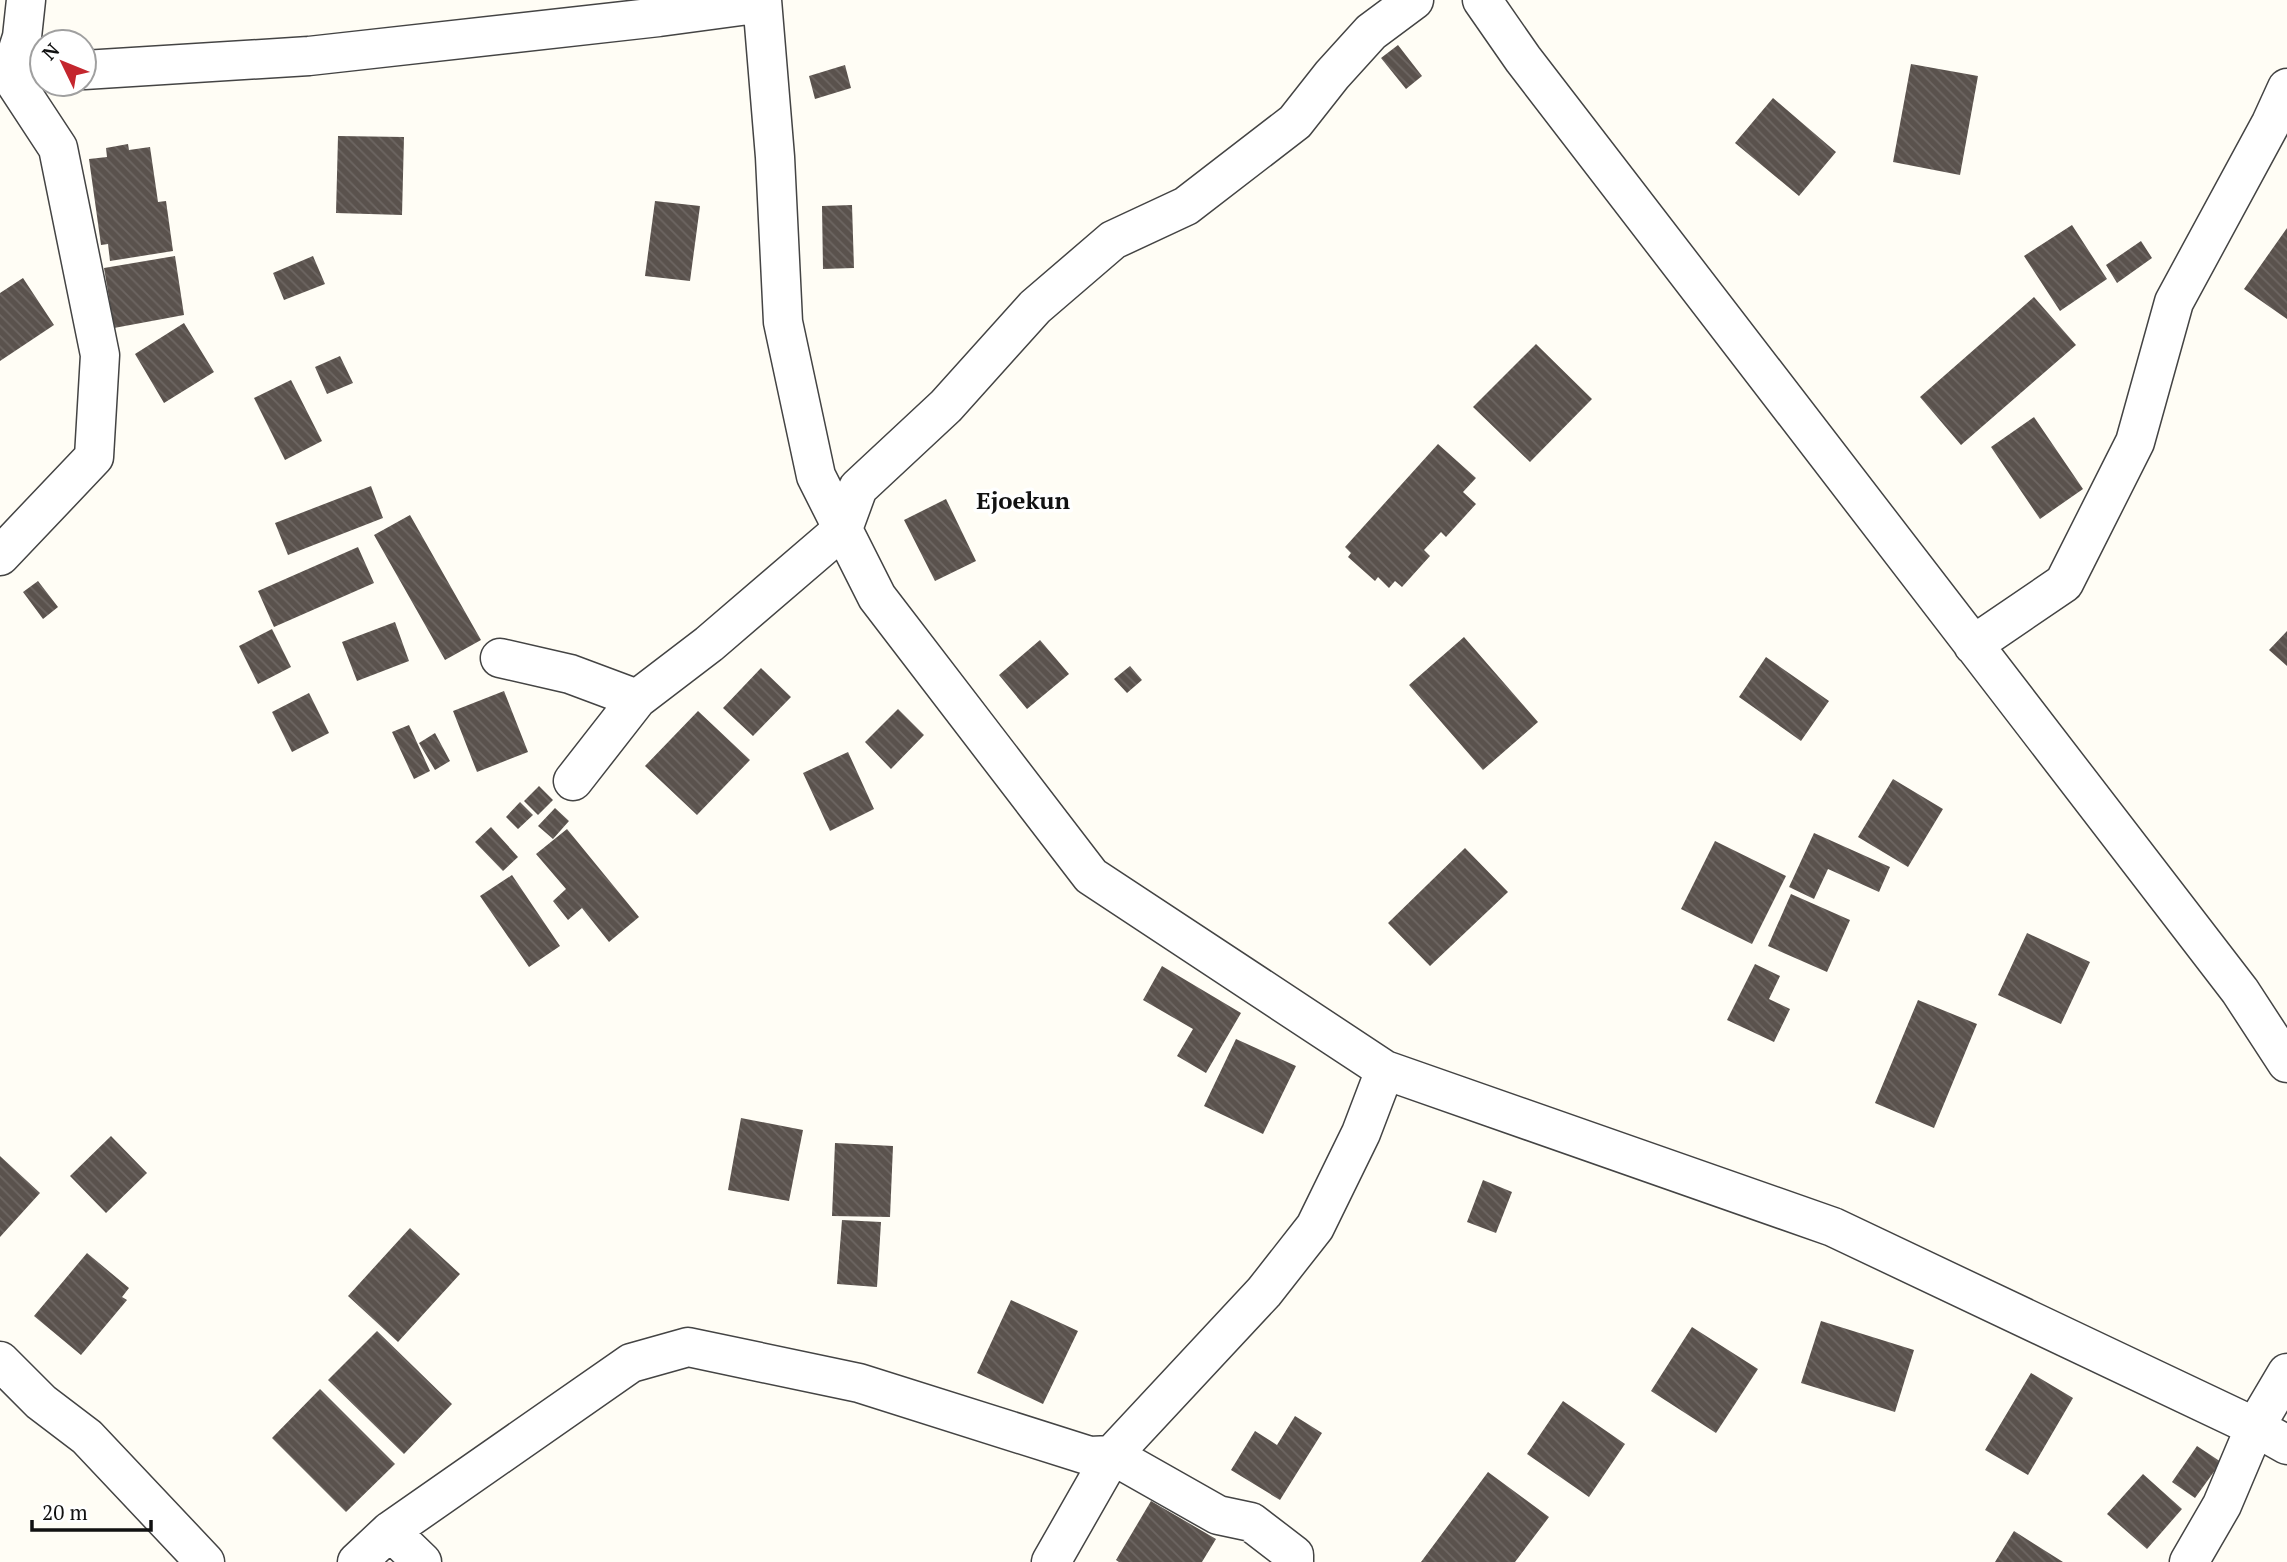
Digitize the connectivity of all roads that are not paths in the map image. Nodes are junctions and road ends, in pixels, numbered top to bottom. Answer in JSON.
{"nodes":[{"id":1,"x":26,"y":0,"type":"edge"},
{"id":2,"x":1414,"y":0,"type":"edge"},
{"id":3,"x":1482,"y":0,"type":"edge"},
{"id":4,"x":762,"y":1,"type":"edge"},
{"id":5,"x":98,"y":70,"type":"edge"},
{"id":6,"x":17,"y":75,"type":"edge"},
{"id":7,"x":2287,"y":88,"type":"edge"},
{"id":8,"x":844,"y":529,"type":"junction"},
{"id":9,"x":0,"y":556,"type":"edge"},
{"id":10,"x":1973,"y":645,"type":"junction"},
{"id":11,"x":500,"y":658,"type":"dead end"},
{"id":12,"x":637,"y":699,"type":"junction"},
{"id":13,"x":573,"y":781,"type":"dead end"},
{"id":14,"x":2282,"y":1042,"type":"edge"},
{"id":15,"x":1385,"y":1070,"type":"junction"},
{"id":16,"x":0,"y":1361,"type":"edge"},
{"id":17,"x":2287,"y":1373,"type":"edge"},
{"id":18,"x":2271,"y":1436,"type":"edge"},
{"id":19,"x":1112,"y":1455,"type":"junction"},
{"id":20,"x":390,"y":1531,"type":"junction"},
{"id":21,"x":205,"y":1562,"type":"edge"},
{"id":22,"x":357,"y":1562,"type":"edge"},
{"id":23,"x":422,"y":1562,"type":"edge"},
{"id":24,"x":1051,"y":1562,"type":"edge"},
{"id":25,"x":1294,"y":1562,"type":"edge"},
{"id":26,"x":2189,"y":1562,"type":"edge"}],
"edges":[{"from":1,"to":6,"type":"street"},
{"from":2,"to":8,"type":"street"},
{"from":3,"to":10,"type":"street"},
{"from":4,"to":5,"type":"street"},
{"from":4,"to":8,"type":"street"},
{"from":6,"to":9,"type":"street"},
{"from":7,"to":10,"type":"street"},
{"from":8,"to":12,"type":"street"},
{"from":8,"to":15,"type":"street"},
{"from":10,"to":14,"type":"street"},
{"from":11,"to":12,"type":"street"},
{"from":12,"to":13,"type":"street"},
{"from":15,"to":18,"type":"street"},
{"from":15,"to":19,"type":"street"},
{"from":16,"to":21,"type":"street"},
{"from":17,"to":18,"type":"street"},
{"from":18,"to":26,"type":"street"},
{"from":19,"to":20,"type":"street"},
{"from":19,"to":24,"type":"street"},
{"from":19,"to":25,"type":"street"},
{"from":20,"to":22,"type":"street"},
{"from":20,"to":23,"type":"street"}]}
